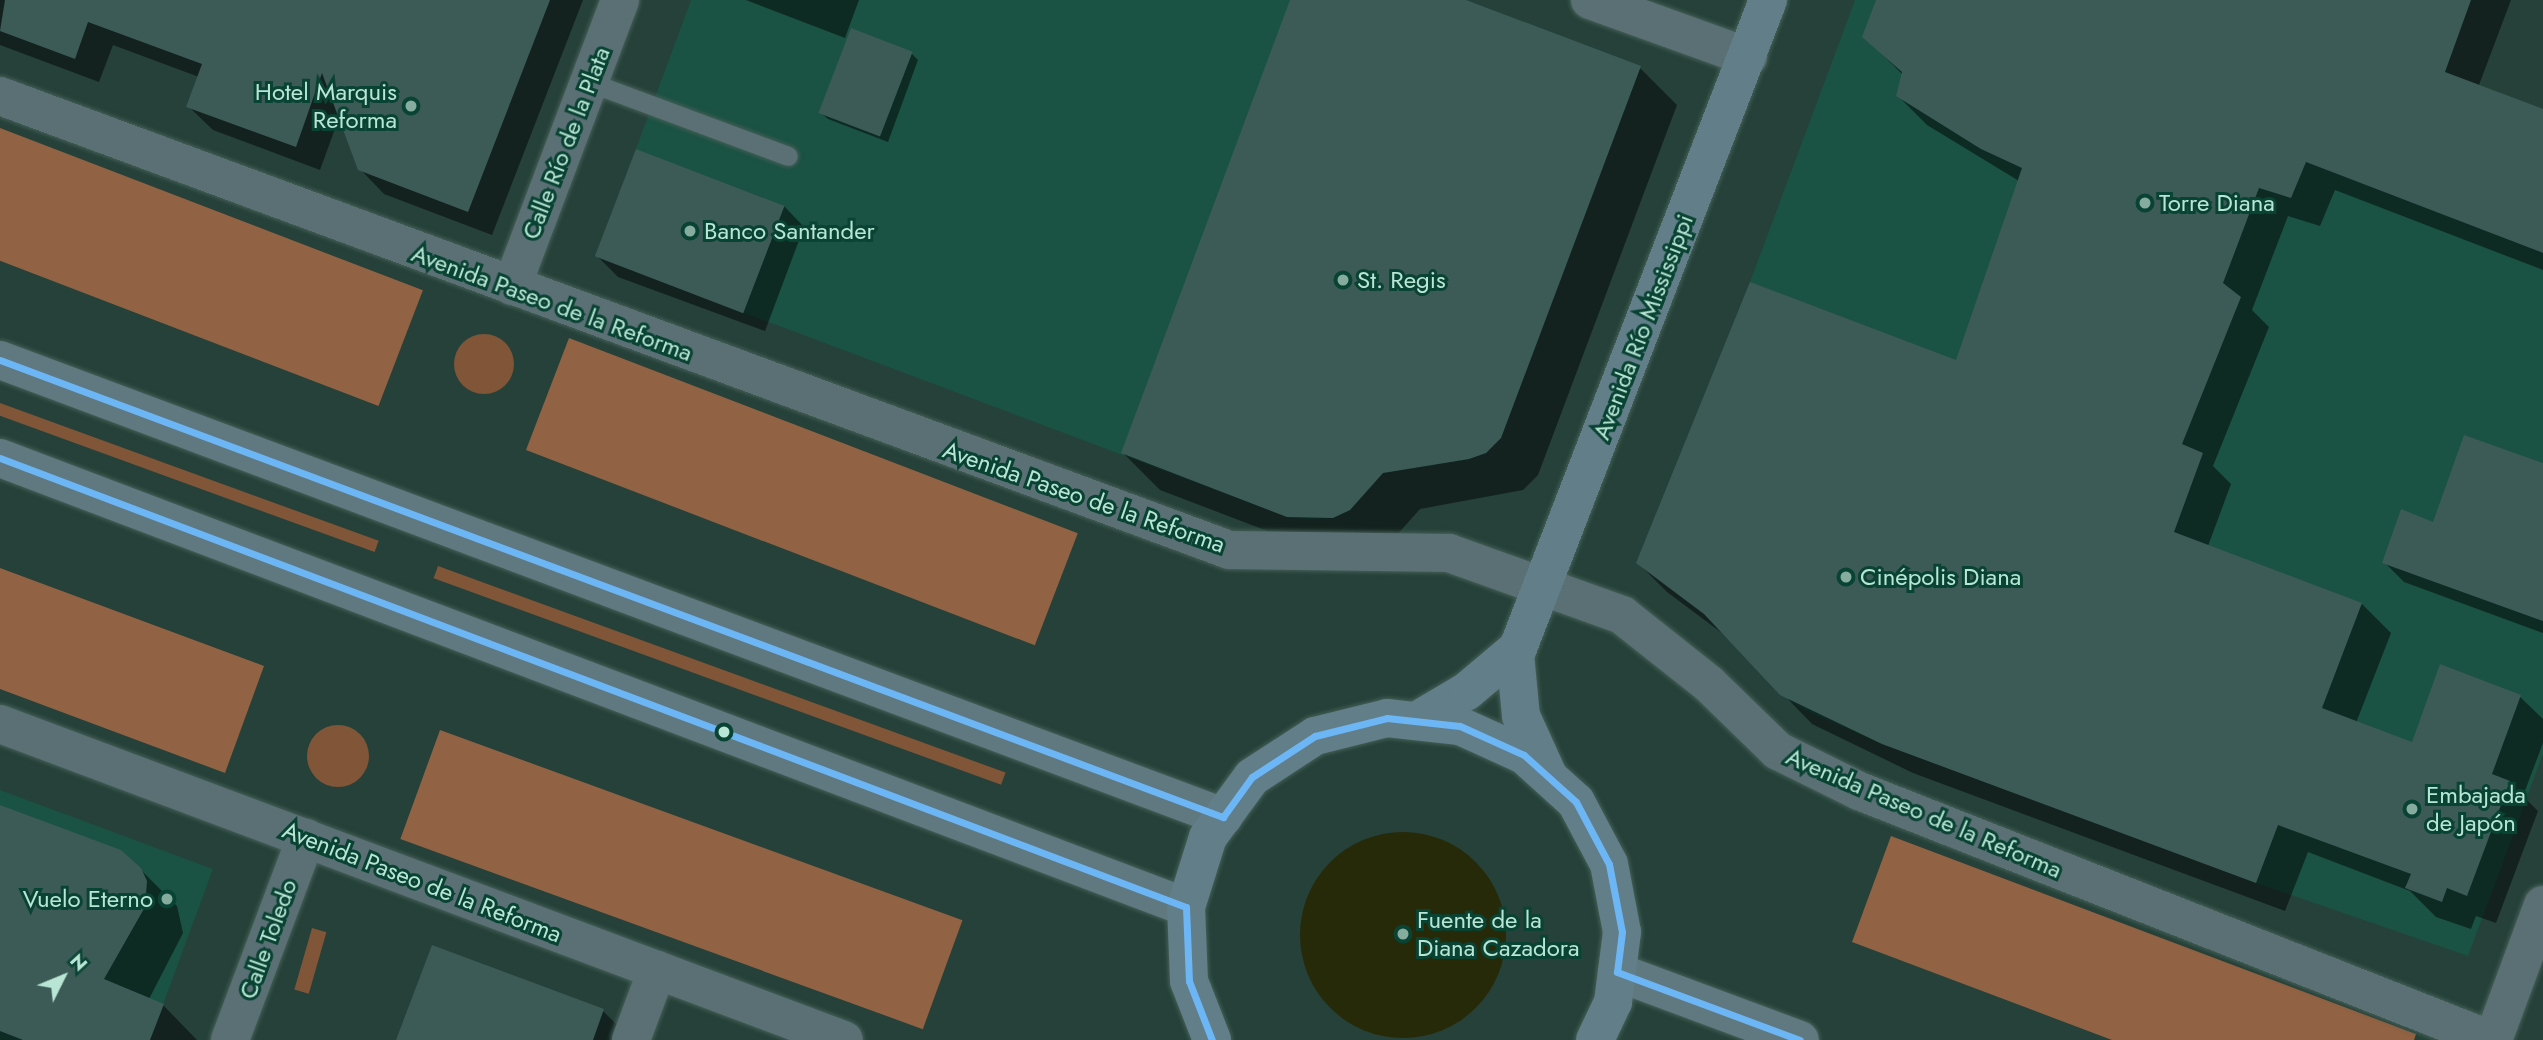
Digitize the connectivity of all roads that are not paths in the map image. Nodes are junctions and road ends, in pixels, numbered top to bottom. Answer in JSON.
{"nodes":[{"id":1,"x":620,"y":0,"type":"edge"},
{"id":2,"x":1590,"y":0,"type":"edge"},
{"id":3,"x":1768,"y":0,"type":"edge"},
{"id":4,"x":1748,"y":57,"type":"junction"},
{"id":5,"x":589,"y":82,"type":"junction"},
{"id":6,"x":0,"y":96,"type":"edge"},
{"id":7,"x":788,"y":156,"type":"dead end"},
{"id":8,"x":512,"y":286,"type":"junction"},
{"id":9,"x":0,"y":360,"type":"edge"},
{"id":10,"x":0,"y":458,"type":"edge"},
{"id":11,"x":1543,"y":589,"type":"junction"},
{"id":12,"x":1515,"y":653,"type":"junction"},
{"id":13,"x":1416,"y":721,"type":"junction"},
{"id":14,"x":0,"y":724,"type":"edge"},
{"id":15,"x":1549,"y":778,"type":"junction"},
{"id":16,"x":1223,"y":817,"type":"junction"},
{"id":17,"x":306,"y":838,"type":"junction"},
{"id":18,"x":2543,"y":905,"type":"edge"},
{"id":19,"x":1186,"y":907,"type":"junction"},
{"id":20,"x":657,"y":970,"type":"junction"},
{"id":21,"x":1617,"y":972,"type":"junction"},
{"id":22,"x":230,"y":1040,"type":"edge"},
{"id":23,"x":632,"y":1040,"type":"edge"},
{"id":24,"x":844,"y":1040,"type":"edge"},
{"id":25,"x":1212,"y":1040,"type":"edge"},
{"id":26,"x":1595,"y":1040,"type":"edge"},
{"id":27,"x":1800,"y":1040,"type":"edge"},
{"id":28,"x":2492,"y":1040,"type":"edge"}],
"edges":[{"from":1,"to":5,"type":"street","name":"Calle Río de la Plata"},
{"from":2,"to":4,"type":"street"},
{"from":3,"to":4,"type":"main road","name":"Avenida Río Mississippi"},
{"from":4,"to":11,"type":"main road","name":"Avenida Río Mississippi"},
{"from":5,"to":7,"type":"lane"},
{"from":5,"to":8,"type":"street","name":"Calle Río de la Plata"},
{"from":6,"to":8,"type":"street","name":"Avenida Paseo de la Reforma"},
{"from":8,"to":11,"type":"street","name":"Avenida Paseo de la Reforma"},
{"from":9,"to":16,"type":"main road"},
{"from":10,"to":19,"type":"main road"},
{"from":11,"to":12,"type":"main road","name":"Avenida Río Mississippi"},
{"from":11,"to":28,"type":"street","name":"Avenida Paseo de la Reforma"},
{"from":12,"to":13,"type":"main road"},
{"from":12,"to":15,"type":"main road","name":"Avenida Río Mississippi"},
{"from":13,"to":15,"type":"main road"},
{"from":13,"to":16,"type":"main road"},
{"from":14,"to":17,"type":"street","name":"Avenida Paseo de la Reforma"},
{"from":15,"to":21,"type":"main road"},
{"from":16,"to":19,"type":"main road"},
{"from":17,"to":20,"type":"street","name":"Avenida Paseo de la Reforma"},
{"from":17,"to":22,"type":"street","name":"Calle Toledo"},
{"from":18,"to":28,"type":"street"},
{"from":19,"to":25,"type":"main road"},
{"from":20,"to":23,"type":"street"},
{"from":20,"to":24,"type":"street","name":"Avenida Paseo de la Reforma"},
{"from":21,"to":26,"type":"main road"},
{"from":21,"to":27,"type":"main road"}]}
